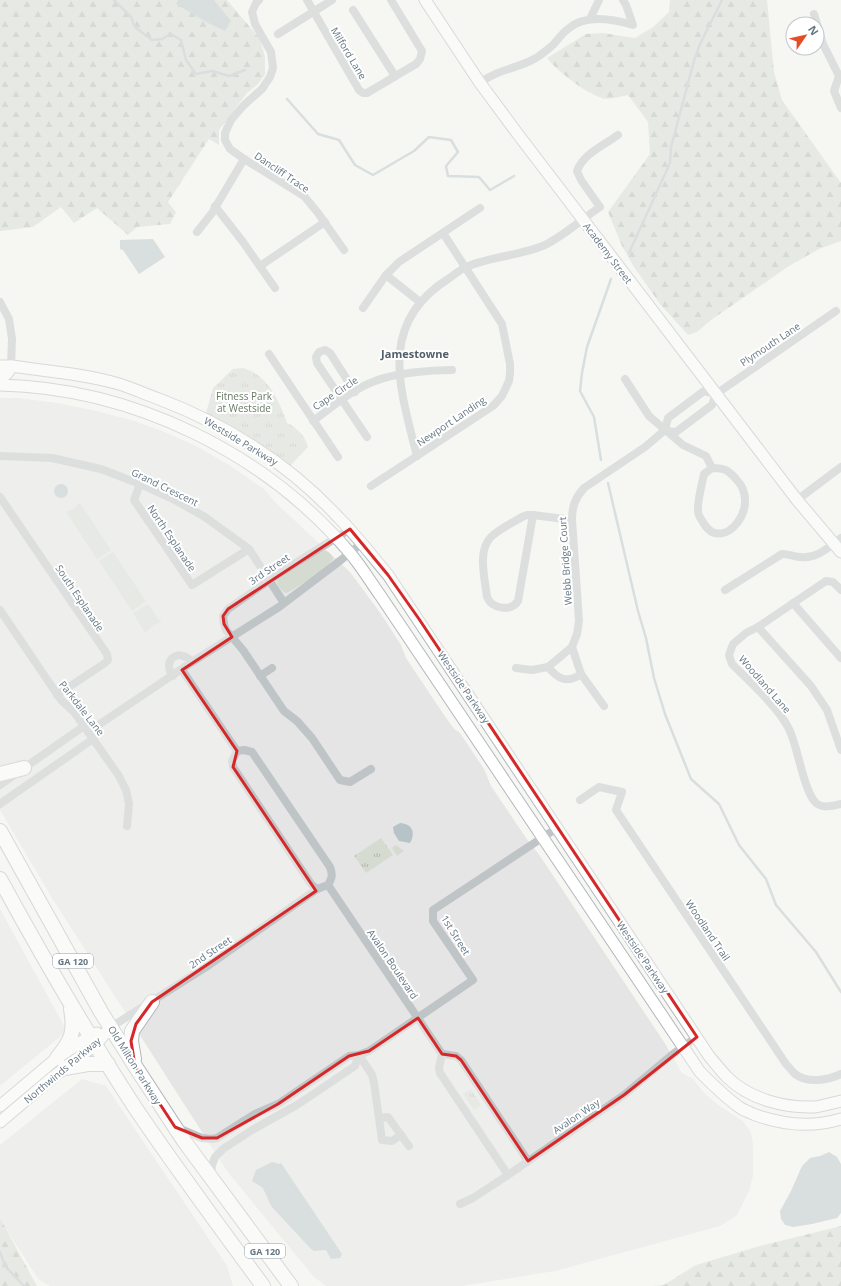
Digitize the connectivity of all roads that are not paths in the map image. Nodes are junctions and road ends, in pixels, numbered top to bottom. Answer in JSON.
{"nodes":[{"id":1,"x":259,"y":0,"type":"edge"},
{"id":2,"x":306,"y":0,"type":"edge"},
{"id":3,"x":332,"y":0,"type":"edge"},
{"id":4,"x":391,"y":0,"type":"edge"},
{"id":5,"x":425,"y":0,"type":"edge"},
{"id":6,"x":599,"y":0,"type":"edge"},
{"id":7,"x":623,"y":0,"type":"edge"},
{"id":8,"x":353,"y":10,"type":"dead end"},
{"id":9,"x":313,"y":12,"type":"junction"},
{"id":10,"x":814,"y":14,"type":"dead end"},
{"id":11,"x":590,"y":19,"type":"junction"},
{"id":12,"x":278,"y":34,"type":"dead end"},
{"id":13,"x":395,"y":76,"type":"junction"},
{"id":14,"x":840,"y":76,"type":"edge"},
{"id":15,"x":480,"y":83,"type":"junction"},
{"id":16,"x":841,"y":108,"type":"edge"},
{"id":17,"x":618,"y":135,"type":"dead end"},
{"id":18,"x":244,"y":158,"type":"junction"},
{"id":19,"x":215,"y":206,"type":"junction"},
{"id":20,"x":480,"y":208,"type":"dead end"},
{"id":21,"x":582,"y":220,"type":"junction"},
{"id":22,"x":324,"y":222,"type":"junction"},
{"id":23,"x":197,"y":232,"type":"dead end"},
{"id":24,"x":443,"y":233,"type":"junction"},
{"id":25,"x":344,"y":250,"type":"dead end"},
{"id":26,"x":260,"y":266,"type":"junction"},
{"id":27,"x":466,"y":268,"type":"junction"},
{"id":28,"x":386,"y":275,"type":"junction"},
{"id":29,"x":275,"y":288,"type":"dead end"},
{"id":30,"x":0,"y":302,"type":"edge"},
{"id":31,"x":420,"y":302,"type":"junction"},
{"id":32,"x":363,"y":308,"type":"dead end"},
{"id":33,"x":836,"y":311,"type":"dead end"},
{"id":34,"x":269,"y":354,"type":"dead end"},
{"id":35,"x":6,"y":366,"type":"edge"},
{"id":36,"x":452,"y":370,"type":"dead end"},
{"id":37,"x":400,"y":375,"type":"junction"},
{"id":38,"x":0,"y":376,"type":"edge"},
{"id":39,"x":625,"y":379,"type":"dead end"},
{"id":40,"x":0,"y":384,"type":"edge"},
{"id":41,"x":355,"y":392,"type":"junction"},
{"id":42,"x":716,"y":394,"type":"junction"},
{"id":43,"x":342,"y":400,"type":"junction"},
{"id":44,"x":313,"y":420,"type":"junction"},
{"id":45,"x":665,"y":430,"type":"junction"},
{"id":46,"x":367,"y":437,"type":"dead end"},
{"id":47,"x":0,"y":456,"type":"edge"},
{"id":48,"x":417,"y":456,"type":"junction"},
{"id":49,"x":338,"y":457,"type":"dead end"},
{"id":50,"x":841,"y":466,"type":"edge"},
{"id":51,"x":712,"y":468,"type":"junction"},
{"id":52,"x":140,"y":484,"type":"junction"},
{"id":53,"x":371,"y":486,"type":"dead end"},
{"id":54,"x":0,"y":496,"type":"edge"},
{"id":55,"x":797,"y":500,"type":"junction"},
{"id":56,"x":533,"y":515,"type":"junction"},
{"id":57,"x":572,"y":520,"type":"junction"},
{"id":58,"x":350,"y":529,"type":"junction"},
{"id":59,"x":336,"y":539,"type":"junction"},
{"id":60,"x":837,"y":541,"type":"edge"},
{"id":61,"x":362,"y":543,"type":"junction"},
{"id":62,"x":249,"y":549,"type":"junction"},
{"id":63,"x":841,"y":552,"type":"edge"},
{"id":64,"x":350,"y":553,"type":"junction"},
{"id":65,"x":269,"y":580,"type":"junction"},
{"id":66,"x":725,"y":590,"type":"dead end"},
{"id":67,"x":841,"y":590,"type":"edge"},
{"id":68,"x":284,"y":603,"type":"junction"},
{"id":69,"x":793,"y":604,"type":"junction"},
{"id":70,"x":0,"y":610,"type":"edge"},
{"id":71,"x":758,"y":627,"type":"junction"},
{"id":72,"x":232,"y":637,"type":"junction"},
{"id":73,"x":572,"y":647,"type":"junction"},
{"id":74,"x":841,"y":658,"type":"edge"},
{"id":75,"x":192,"y":662,"type":"junction"},
{"id":76,"x":548,"y":667,"type":"junction"},
{"id":77,"x":272,"y":668,"type":"dead end"},
{"id":78,"x":516,"y":668,"type":"dead end"},
{"id":79,"x":182,"y":670,"type":"junction"},
{"id":80,"x":581,"y":674,"type":"junction"},
{"id":81,"x":173,"y":676,"type":"junction"},
{"id":82,"x":260,"y":676,"type":"junction"},
{"id":83,"x":58,"y":695,"type":"junction"},
{"id":84,"x":604,"y":706,"type":"dead end"},
{"id":85,"x":88,"y":732,"type":"junction"},
{"id":86,"x":841,"y":750,"type":"edge"},
{"id":87,"x":237,"y":752,"type":"junction"},
{"id":88,"x":24,"y":768,"type":"junction"},
{"id":89,"x":371,"y":769,"type":"dead end"},
{"id":90,"x":0,"y":774,"type":"edge"},
{"id":91,"x":0,"y":786,"type":"edge"},
{"id":92,"x":580,"y":800,"type":"dead end"},
{"id":93,"x":0,"y":804,"type":"edge"},
{"id":94,"x":841,"y":804,"type":"edge"},
{"id":95,"x":127,"y":826,"type":"dead end"},
{"id":96,"x":557,"y":828,"type":"junction"},
{"id":97,"x":0,"y":831,"type":"edge"},
{"id":98,"x":543,"y":838,"type":"junction"},
{"id":99,"x":0,"y":879,"type":"edge"},
{"id":100,"x":328,"y":885,"type":"junction"},
{"id":101,"x":317,"y":889,"type":"junction"},
{"id":102,"x":69,"y":1001,"type":"junction"},
{"id":103,"x":152,"y":1002,"type":"junction"},
{"id":104,"x":418,"y":1018,"type":"junction"},
{"id":105,"x":111,"y":1027,"type":"junction"},
{"id":106,"x":697,"y":1037,"type":"junction"},
{"id":107,"x":93,"y":1040,"type":"junction"},
{"id":108,"x":683,"y":1047,"type":"junction"},
{"id":109,"x":442,"y":1054,"type":"junction"},
{"id":110,"x":359,"y":1055,"type":"junction"},
{"id":111,"x":61,"y":1063,"type":"junction"},
{"id":112,"x":108,"y":1064,"type":"junction"},
{"id":113,"x":134,"y":1066,"type":"junction"},
{"id":114,"x":841,"y":1074,"type":"edge"},
{"id":115,"x":841,"y":1101,"type":"edge"},
{"id":116,"x":0,"y":1106,"type":"edge"},
{"id":117,"x":380,"y":1118,"type":"junction"},
{"id":118,"x":841,"y":1120,"type":"edge"},
{"id":119,"x":0,"y":1122,"type":"edge"},
{"id":120,"x":175,"y":1127,"type":"junction"},
{"id":121,"x":401,"y":1135,"type":"junction"},
{"id":122,"x":409,"y":1146,"type":"dead end"},
{"id":123,"x":528,"y":1161,"type":"junction"},
{"id":124,"x":508,"y":1175,"type":"junction"},
{"id":125,"x":211,"y":1179,"type":"junction"},
{"id":126,"x":460,"y":1204,"type":"dead end"},
{"id":127,"x":262,"y":1286,"type":"edge"},
{"id":128,"x":291,"y":1286,"type":"edge"}],
"edges":[{"from":1,"to":18,"type":"street","name":"Dancliff Trace"},
{"from":2,"to":9,"type":"street","name":"Milford Lane"},
{"from":3,"to":9,"type":"street"},
{"from":4,"to":13,"type":"street","name":"Milford Lane"},
{"from":5,"to":15,"type":"main road","name":"Academy Street"},
{"from":6,"to":11,"type":"street"},
{"from":7,"to":11,"type":"street"},
{"from":8,"to":13,"type":"street"},
{"from":9,"to":12,"type":"street"},
{"from":9,"to":13,"type":"street","name":"Milford Lane"},
{"from":10,"to":14,"type":"street"},
{"from":11,"to":15,"type":"street"},
{"from":14,"to":16,"type":"street"},
{"from":15,"to":21,"type":"main road","name":"Academy Street"},
{"from":17,"to":21,"type":"street"},
{"from":18,"to":19,"type":"street","name":"Dancliff Trace"},
{"from":18,"to":22,"type":"street","name":"Dancliff Trace"},
{"from":19,"to":23,"type":"street","name":"Dancliff Trace"},
{"from":19,"to":26,"type":"street"},
{"from":20,"to":24,"type":"street"},
{"from":21,"to":27,"type":"street"},
{"from":21,"to":42,"type":"main road","name":"Academy Street"},
{"from":22,"to":25,"type":"street","name":"Dancliff Trace"},
{"from":22,"to":26,"type":"street"},
{"from":24,"to":27,"type":"street","name":"Newport Landing"},
{"from":24,"to":28,"type":"street"},
{"from":26,"to":29,"type":"street"},
{"from":27,"to":31,"type":"street"},
{"from":27,"to":48,"type":"street","name":"Newport Landing"},
{"from":28,"to":31,"type":"street"},
{"from":28,"to":32,"type":"street"},
{"from":30,"to":35,"type":"street"},
{"from":31,"to":37,"type":"street"},
{"from":33,"to":42,"type":"street","name":"Plymouth Lane"},
{"from":34,"to":44,"type":"street","name":"Cape Circle"},
{"from":35,"to":38,"type":"main road"},
{"from":35,"to":58,"type":"main road","name":"Westside Parkway"},
{"from":36,"to":37,"type":"street","name":"Cape Circle"},
{"from":37,"to":41,"type":"street","name":"Cape Circle"},
{"from":37,"to":48,"type":"street"},
{"from":39,"to":45,"type":"street"},
{"from":40,"to":59,"type":"main road","name":"Westside Parkway"},
{"from":41,"to":43,"type":"street","name":"Cape Circle"},
{"from":41,"to":43,"type":"street"},
{"from":42,"to":45,"type":"street"},
{"from":42,"to":45,"type":"street","name":"Webb Bridge Court"},
{"from":42,"to":55,"type":"main road","name":"Academy Street"},
{"from":43,"to":44,"type":"street","name":"Cape Circle"},
{"from":43,"to":46,"type":"street"},
{"from":44,"to":49,"type":"street"},
{"from":45,"to":51,"type":"street"},
{"from":45,"to":57,"type":"street","name":"Webb Bridge Court"},
{"from":47,"to":52,"type":"street","name":"Grand Crescent"},
{"from":48,"to":53,"type":"street","name":"Newport Landing"},
{"from":50,"to":55,"type":"street"},
{"from":51,"to":51,"type":"street"},
{"from":52,"to":62,"type":"street","name":"Grand Crescent"},
{"from":52,"to":62,"type":"street","name":"North Esplanade"},
{"from":54,"to":83,"type":"street","name":"South Esplanade"},
{"from":55,"to":60,"type":"main road","name":"Academy Street"},
{"from":56,"to":56,"type":"street"},
{"from":56,"to":57,"type":"street"},
{"from":57,"to":73,"type":"street","name":"Webb Bridge Court"},
{"from":58,"to":59,"type":"street","name":"3rd Street"},
{"from":58,"to":61,"type":"main road","name":"Westside Parkway"},
{"from":59,"to":64,"type":"main road","name":"Westside Parkway"},
{"from":59,"to":65,"type":"street","name":"3rd Street"},
{"from":60,"to":63,"type":"main road","name":"Academy Street"},
{"from":60,"to":66,"type":"street"},
{"from":61,"to":64,"type":"street"},
{"from":61,"to":96,"type":"main road","name":"Westside Parkway"},
{"from":62,"to":65,"type":"street","name":"Grand Crescent"},
{"from":64,"to":68,"type":"street"},
{"from":64,"to":98,"type":"main road","name":"Westside Parkway"},
{"from":65,"to":68,"type":"street","name":"Grand Crescent"},
{"from":65,"to":72,"type":"street","name":"3rd Street"},
{"from":67,"to":69,"type":"street","name":"Woodland Lane"},
{"from":68,"to":72,"type":"street"},
{"from":69,"to":71,"type":"street","name":"Woodland Lane"},
{"from":69,"to":74,"type":"street"},
{"from":70,"to":83,"type":"street","name":"Parkdale Lane"},
{"from":71,"to":86,"type":"street"},
{"from":71,"to":94,"type":"street","name":"Woodland Lane"},
{"from":72,"to":75,"type":"street"},
{"from":72,"to":82,"type":"street","name":"3rd Street"},
{"from":73,"to":76,"type":"street"},
{"from":73,"to":80,"type":"street"},
{"from":75,"to":79,"type":"street"},
{"from":75,"to":81,"type":"street"},
{"from":76,"to":78,"type":"street"},
{"from":76,"to":80,"type":"street"},
{"from":77,"to":82,"type":"street"},
{"from":79,"to":81,"type":"street"},
{"from":79,"to":87,"type":"street"},
{"from":80,"to":84,"type":"street"},
{"from":81,"to":85,"type":"street"},
{"from":82,"to":89,"type":"street","name":"3rd Street"},
{"from":83,"to":85,"type":"street","name":"Parkdale Lane"},
{"from":85,"to":88,"type":"street"},
{"from":85,"to":93,"type":"street"},
{"from":85,"to":95,"type":"street","name":"Parkdale Lane"},
{"from":87,"to":100,"type":"street"},
{"from":87,"to":101,"type":"street"},
{"from":88,"to":90,"type":"highway"},
{"from":88,"to":91,"type":"street"},
{"from":92,"to":114,"type":"street","name":"Woodland Trail"},
{"from":96,"to":98,"type":"street","name":"1st Street"},
{"from":96,"to":106,"type":"main road","name":"Westside Parkway"},
{"from":97,"to":105,"type":"highway","name":"Old Milton Parkway","number":"GA 120"},
{"from":98,"to":104,"type":"street","name":"1st Street"},
{"from":98,"to":108,"type":"main road","name":"Westside Parkway"},
{"from":99,"to":102,"type":"highway","number":"GA 120"},
{"from":100,"to":101,"type":"street"},
{"from":100,"to":104,"type":"street","name":"Avalon Boulevard"},
{"from":101,"to":103,"type":"street","name":"2nd Street"},
{"from":102,"to":107,"type":"highway","number":"GA 120"},
{"from":102,"to":111,"type":"highway"},
{"from":103,"to":105,"type":"street","name":"2nd Street"},
{"from":103,"to":113,"type":"highway"},
{"from":104,"to":109,"type":"street","name":"Avalon Boulevard"},
{"from":104,"to":110,"type":"street","name":"1st Street"},
{"from":105,"to":107,"type":"main road","name":"Northwinds Parkway"},
{"from":105,"to":113,"type":"highway","name":"Old Milton Parkway","number":"GA 120"},
{"from":106,"to":108,"type":"street","name":"Avalon Way"},
{"from":106,"to":115,"type":"main road","name":"Westside Parkway"},
{"from":107,"to":111,"type":"main road","name":"Northwinds Parkway"},
{"from":107,"to":112,"type":"highway","number":"GA 120"},
{"from":108,"to":118,"type":"main road","name":"Westside Parkway"},
{"from":108,"to":123,"type":"street","name":"Avalon Way"},
{"from":109,"to":123,"type":"street"},
{"from":109,"to":124,"type":"street"},
{"from":110,"to":117,"type":"street"},
{"from":110,"to":120,"type":"street","name":"1st Street"},
{"from":110,"to":125,"type":"street","name":"1st Street"},
{"from":111,"to":112,"type":"highway"},
{"from":111,"to":116,"type":"main road","name":"Northwinds Parkway"},
{"from":111,"to":119,"type":"main road","name":"Northwinds Parkway"},
{"from":112,"to":127,"type":"highway","number":"GA 120"},
{"from":113,"to":120,"type":"highway","name":"Old Milton Parkway","number":"GA 120"},
{"from":117,"to":121,"type":"street"},
{"from":117,"to":121,"type":"street"},
{"from":120,"to":125,"type":"highway","name":"Old Milton Parkway","number":"GA 120"},
{"from":121,"to":122,"type":"street"},
{"from":123,"to":124,"type":"street","name":"Avalon Way"},
{"from":124,"to":126,"type":"street","name":"Avalon Way"},
{"from":125,"to":128,"type":"highway","name":"Old Milton Parkway","number":"GA 120"}]}
